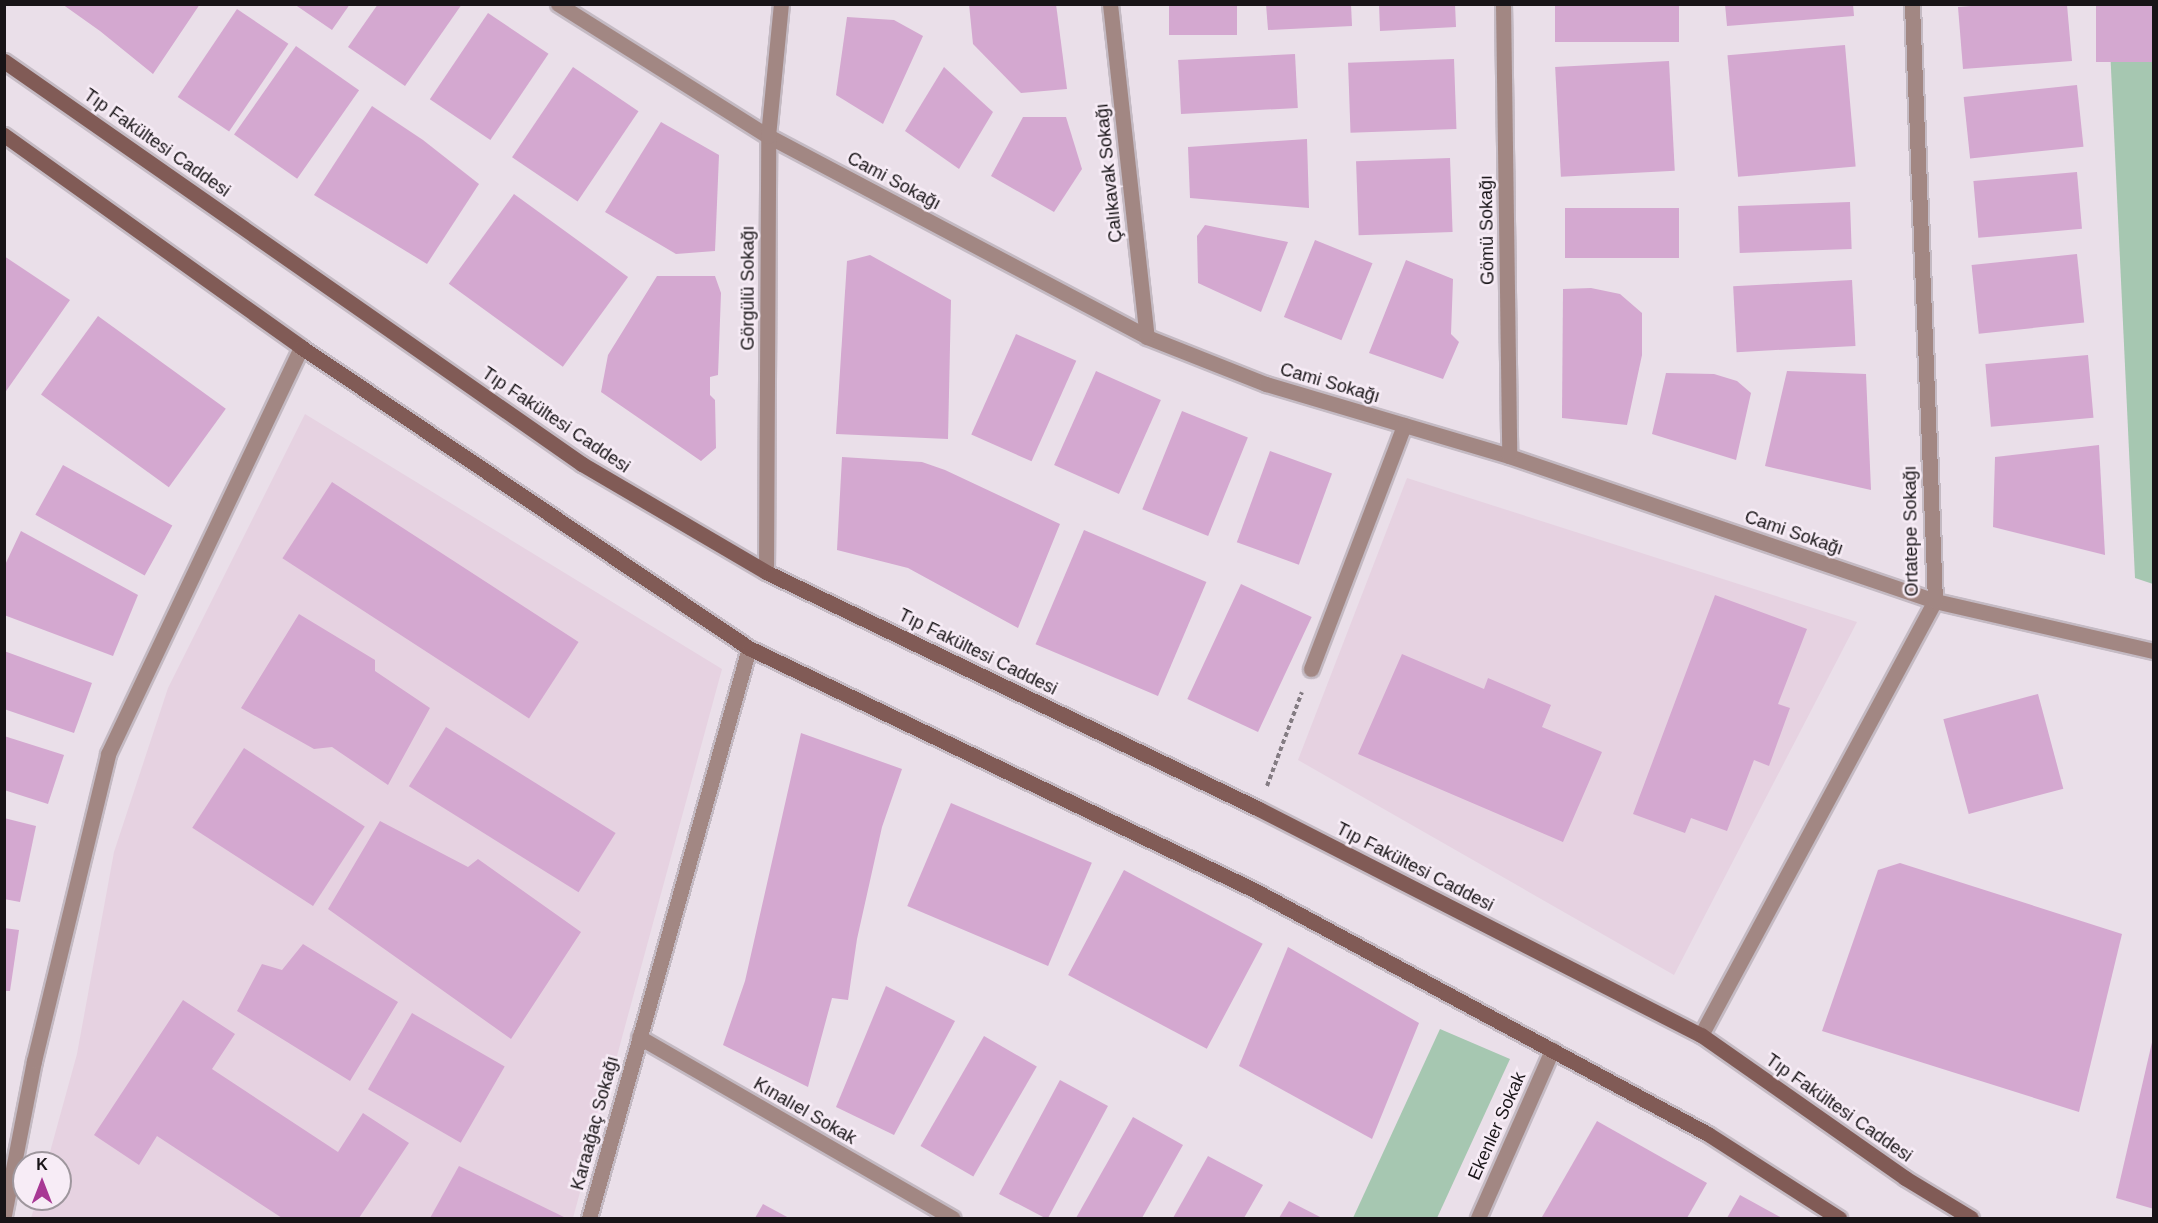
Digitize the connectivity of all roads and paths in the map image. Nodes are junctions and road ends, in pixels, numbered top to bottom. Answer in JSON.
{"nodes":[{"id":1,"x":558,"y":4,"type":"edge"},
{"id":2,"x":781,"y":4,"type":"edge"},
{"id":3,"x":1110,"y":4,"type":"edge"},
{"id":4,"x":1503,"y":4,"type":"edge"},
{"id":5,"x":1912,"y":4,"type":"edge"},
{"id":6,"x":4,"y":61,"type":"edge"},
{"id":7,"x":4,"y":135,"type":"edge"},
{"id":8,"x":768,"y":136,"type":"junction"},
{"id":9,"x":1147,"y":337,"type":"junction"},
{"id":10,"x":302,"y":347,"type":"junction"},
{"id":11,"x":1404,"y":425,"type":"junction"},
{"id":12,"x":1509,"y":456,"type":"junction"},
{"id":13,"x":766,"y":572,"type":"junction"},
{"id":14,"x":1935,"y":601,"type":"junction"},
{"id":15,"x":749,"y":648,"type":"junction"},
{"id":16,"x":2154,"y":651,"type":"edge"},
{"id":17,"x":1311,"y":669,"type":"joint"},
{"id":18,"x":1259,"y":809,"type":"junction"},
{"id":19,"x":1701,"y":1035,"type":"junction"},
{"id":20,"x":639,"y":1037,"type":"junction"},
{"id":21,"x":1552,"y":1050,"type":"junction"},
{"id":22,"x":4,"y":1215,"type":"edge"},
{"id":23,"x":589,"y":1218,"type":"edge"},
{"id":24,"x":952,"y":1218,"type":"edge"},
{"id":25,"x":1478,"y":1218,"type":"edge"},
{"id":26,"x":1839,"y":1218,"type":"edge"},
{"id":27,"x":1971,"y":1218,"type":"edge"}],
"edges":[{"from":1,"to":8,"type":"street","name":"Cami Sokağı"},
{"from":2,"to":8,"type":"street","name":"Görgülü Sokağı"},
{"from":3,"to":9,"type":"street","name":"Çalıkavak Sokağı"},
{"from":4,"to":12,"type":"street","name":"Gömü Sokağı"},
{"from":5,"to":14,"type":"street","name":"Ortatepe Sokağı"},
{"from":6,"to":13,"type":"main road","name":"Tıp Fakültesi Caddesi"},
{"from":7,"to":10,"type":"main road"},
{"from":8,"to":9,"type":"street","name":"Cami Sokağı"},
{"from":8,"to":13,"type":"street","name":"Görgülü Sokağı"},
{"from":9,"to":11,"type":"street","name":"Cami Sokağı"},
{"from":10,"to":15,"type":"main road"},
{"from":10,"to":22,"type":"street"},
{"from":11,"to":12,"type":"street","name":"Cami Sokağı"},
{"from":11,"to":17,"type":"street"},
{"from":12,"to":14,"type":"street","name":"Cami Sokağı"},
{"from":13,"to":18,"type":"main road","name":"Tıp Fakültesi Caddesi"},
{"from":14,"to":16,"type":"street","name":"Cami Sokağı"},
{"from":14,"to":19,"type":"street","name":"Ortatepe Sokağı"},
{"from":15,"to":20,"type":"street","name":"Karaağaç Sokağı"},
{"from":15,"to":21,"type":"main road"},
{"from":17,"to":18,"type":"path"},
{"from":18,"to":19,"type":"main road","name":"Tıp Fakültesi Caddesi"},
{"from":19,"to":27,"type":"main road","name":"Tıp Fakültesi Caddesi"},
{"from":20,"to":23,"type":"street","name":"Karaağaç Sokağı"},
{"from":20,"to":24,"type":"street","name":"Kınalıel Sokak"},
{"from":21,"to":25,"type":"street","name":"Ekenler Sokak"},
{"from":21,"to":26,"type":"main road"}]}
